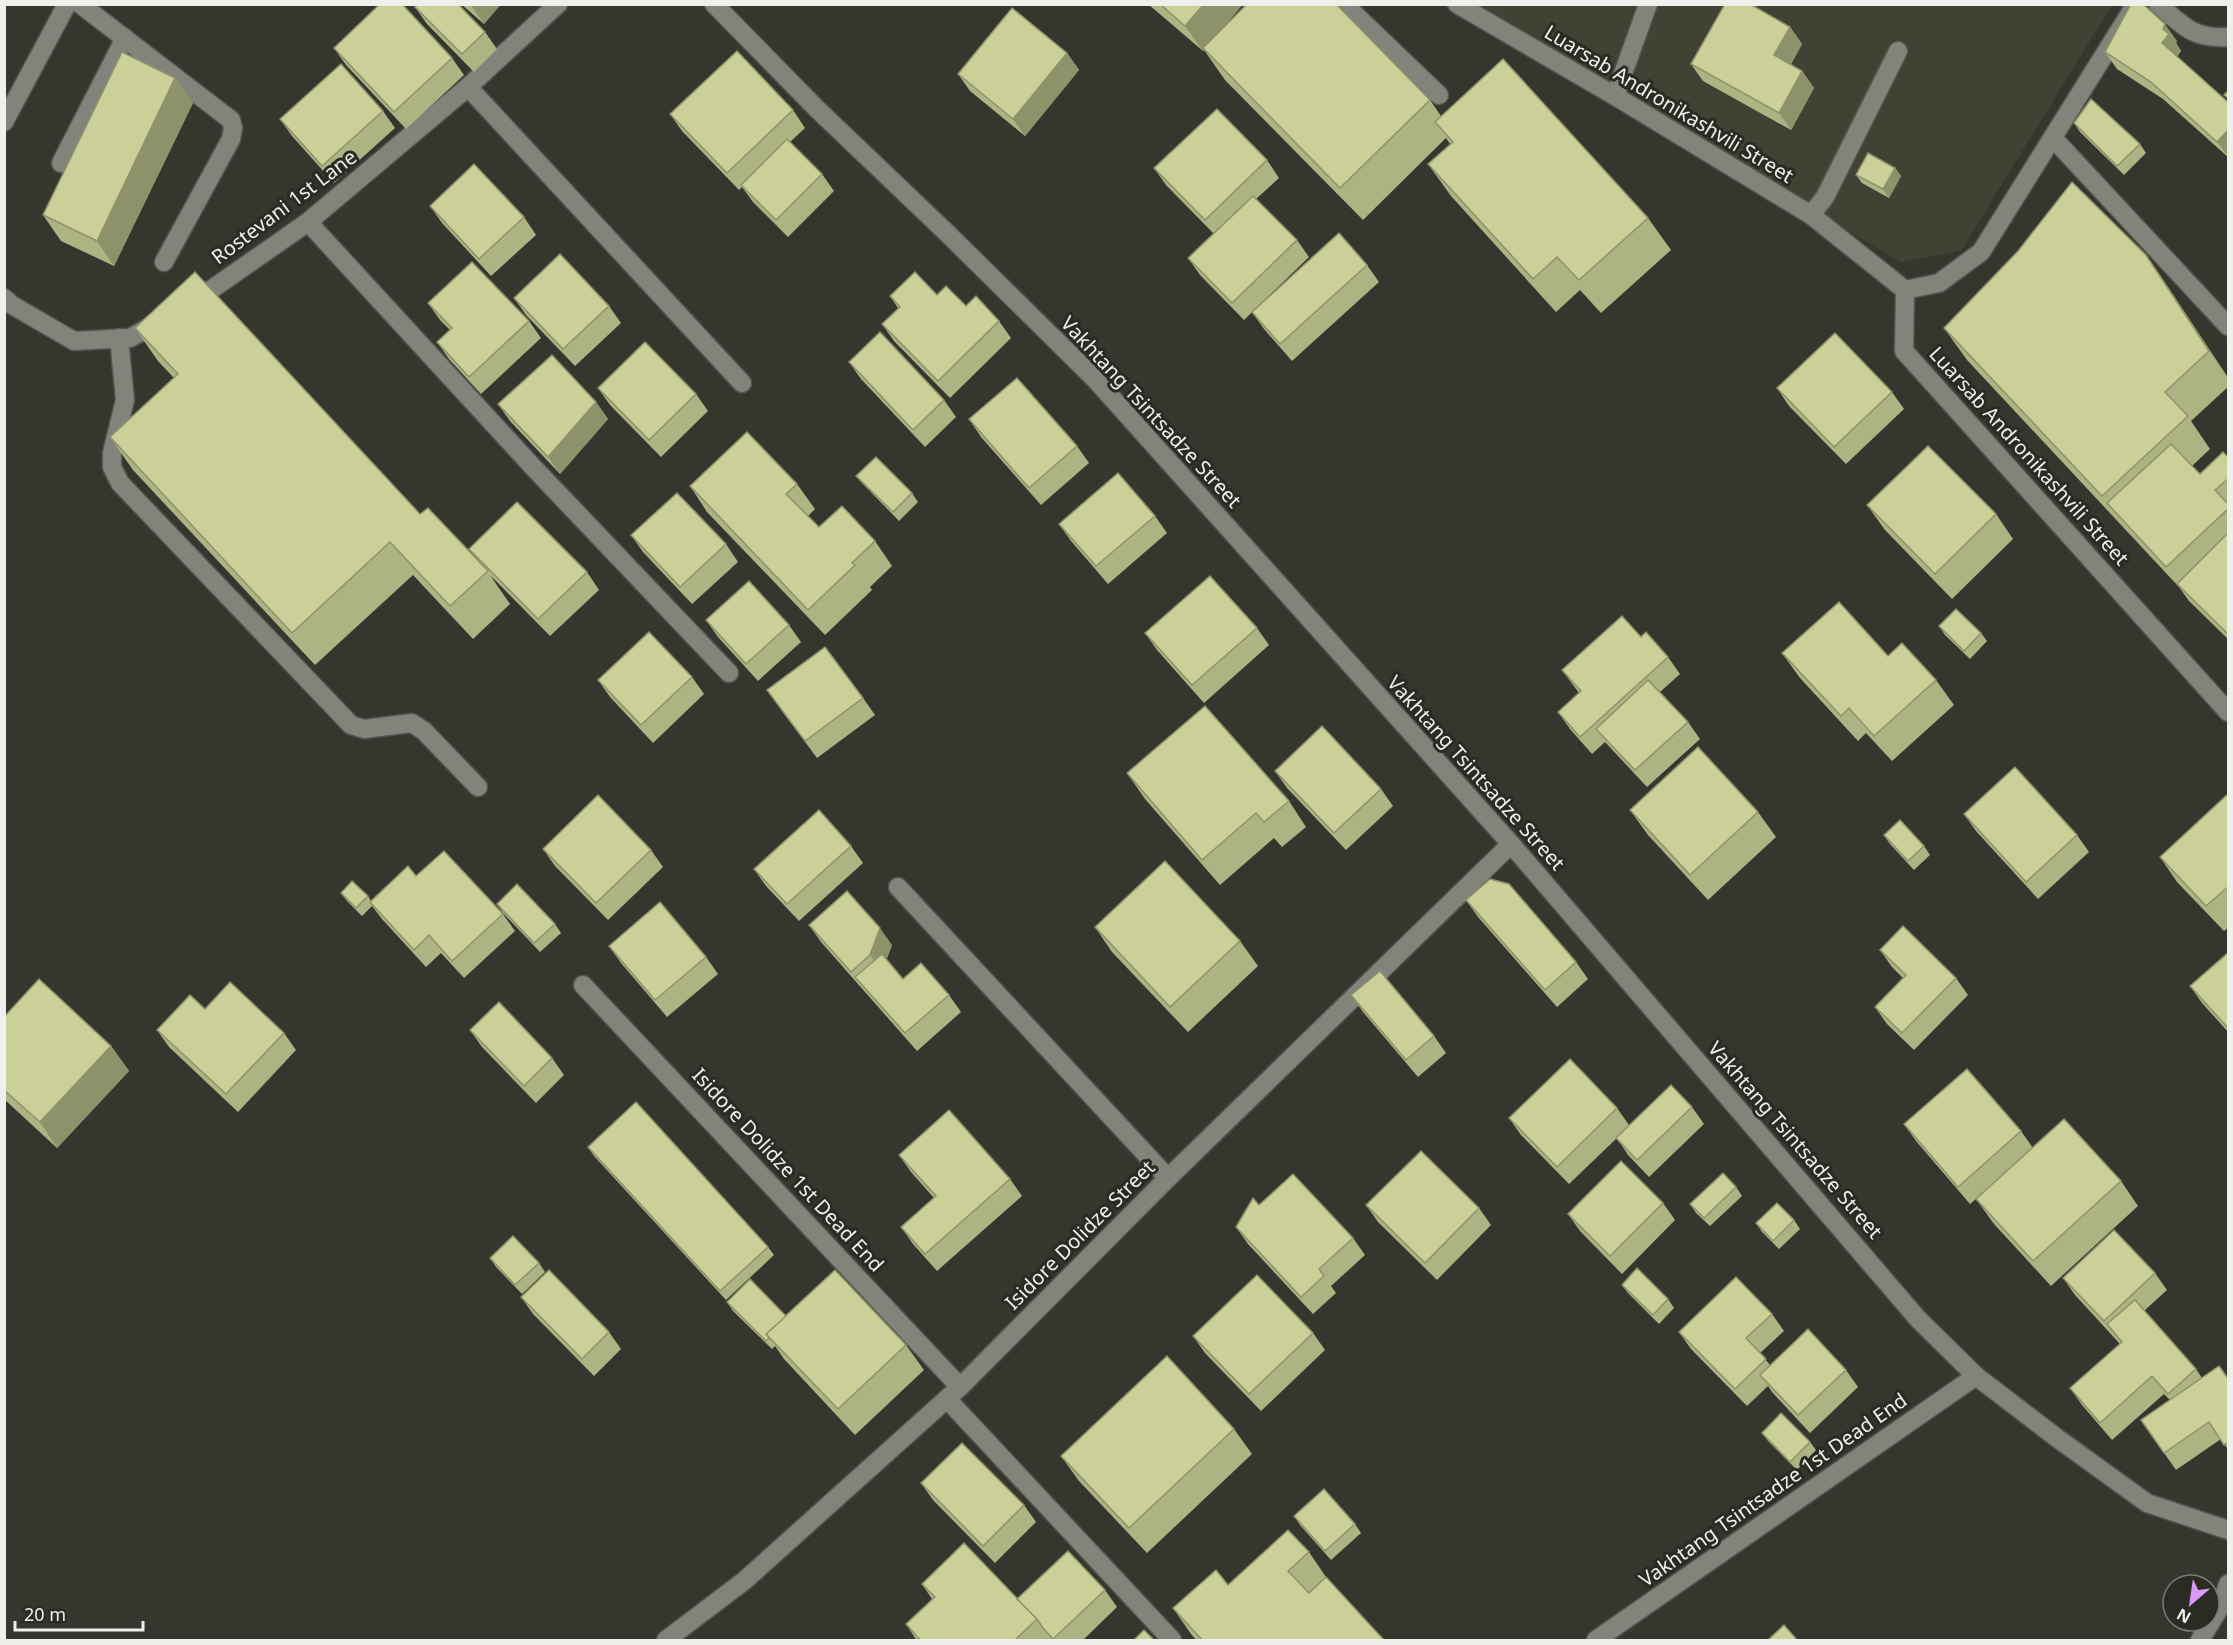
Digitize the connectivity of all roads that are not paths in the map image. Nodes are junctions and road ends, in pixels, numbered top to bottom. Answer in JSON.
{"nodes":[{"id":1,"x":67,"y":4,"type":"edge"},
{"id":2,"x":80,"y":4,"type":"edge"},
{"id":3,"x":558,"y":4,"type":"edge"},
{"id":4,"x":714,"y":4,"type":"edge"},
{"id":5,"x":1344,"y":4,"type":"edge"},
{"id":6,"x":1457,"y":4,"type":"edge"},
{"id":7,"x":1648,"y":4,"type":"edge"},
{"id":8,"x":2136,"y":4,"type":"edge"},
{"id":9,"x":2158,"y":4,"type":"edge"},
{"id":10,"x":2229,"y":37,"type":"edge"},
{"id":11,"x":125,"y":38,"type":"junction"},
{"id":12,"x":1898,"y":51,"type":"dead end"},
{"id":13,"x":468,"y":87,"type":"junction"},
{"id":14,"x":1439,"y":95,"type":"dead end"},
{"id":15,"x":1615,"y":96,"type":"junction"},
{"id":16,"x":4,"y":122,"type":"edge"},
{"id":17,"x":2053,"y":138,"type":"junction"},
{"id":18,"x":61,"y":163,"type":"dead end"},
{"id":19,"x":1811,"y":215,"type":"junction"},
{"id":20,"x":308,"y":222,"type":"junction"},
{"id":21,"x":164,"y":262,"type":"dead end"},
{"id":22,"x":1905,"y":290,"type":"junction"},
{"id":23,"x":4,"y":298,"type":"edge"},
{"id":24,"x":2229,"y":326,"type":"edge"},
{"id":25,"x":119,"y":338,"type":"junction"},
{"id":26,"x":742,"y":383,"type":"dead end"},
{"id":27,"x":729,"y":673,"type":"dead end"},
{"id":28,"x":2229,"y":712,"type":"edge"},
{"id":29,"x":478,"y":787,"type":"dead end"},
{"id":30,"x":1511,"y":844,"type":"junction"},
{"id":31,"x":898,"y":887,"type":"dead end"},
{"id":32,"x":583,"y":985,"type":"dead end"},
{"id":33,"x":1168,"y":1178,"type":"junction"},
{"id":34,"x":1976,"y":1376,"type":"junction"},
{"id":35,"x":953,"y":1393,"type":"junction"},
{"id":36,"x":2229,"y":1530,"type":"edge"},
{"id":37,"x":2229,"y":1584,"type":"edge"},
{"id":38,"x":2225,"y":1608,"type":"edge"},
{"id":39,"x":1172,"y":1640,"type":"edge"},
{"id":40,"x":666,"y":1641,"type":"edge"},
{"id":41,"x":1596,"y":1641,"type":"edge"},
{"id":42,"x":2200,"y":1641,"type":"edge"}],
"edges":[{"from":1,"to":16,"type":"street"},
{"from":2,"to":11,"type":"street"},
{"from":3,"to":13,"type":"street","name":"Rostevani 1st Lane"},
{"from":4,"to":30,"type":"street","name":"Vakhtang Tsintsadze Street"},
{"from":5,"to":14,"type":"street"},
{"from":6,"to":15,"type":"street","name":"Luarsab Andronikashvili Street"},
{"from":7,"to":15,"type":"street"},
{"from":8,"to":17,"type":"street"},
{"from":9,"to":10,"type":"street"},
{"from":11,"to":18,"type":"street"},
{"from":11,"to":21,"type":"street"},
{"from":12,"to":19,"type":"street"},
{"from":13,"to":20,"type":"street","name":"Rostevani 1st Lane"},
{"from":13,"to":26,"type":"street"},
{"from":15,"to":19,"type":"street","name":"Luarsab Andronikashvili Street"},
{"from":17,"to":22,"type":"street"},
{"from":17,"to":24,"type":"street"},
{"from":19,"to":22,"type":"street","name":"Luarsab Andronikashvili Street"},
{"from":20,"to":25,"type":"street","name":"Rostevani 1st Lane"},
{"from":20,"to":27,"type":"street"},
{"from":22,"to":28,"type":"street","name":"Luarsab Andronikashvili Street"},
{"from":23,"to":25,"type":"street","name":"Rostevani 1st Lane"},
{"from":25,"to":29,"type":"street"},
{"from":30,"to":33,"type":"street","name":"Isidore Dolidze Street"},
{"from":30,"to":34,"type":"street","name":"Vakhtang Tsintsadze Street"},
{"from":31,"to":33,"type":"street"},
{"from":32,"to":35,"type":"street","name":"Isidore Dolidze 1st Dead End"},
{"from":33,"to":35,"type":"street","name":"Isidore Dolidze Street"},
{"from":34,"to":36,"type":"street","name":"Vakhtang Tsintsadze Street"},
{"from":34,"to":41,"type":"street","name":"Vakhtang Tsintsadze 1st Dead End"},
{"from":35,"to":39,"type":"street","name":"Isidore Dolidze 1st Dead End"},
{"from":35,"to":40,"type":"street","name":"Isidore Dolidze Street"},
{"from":37,"to":38,"type":"street"},
{"from":38,"to":42,"type":"street"}]}
